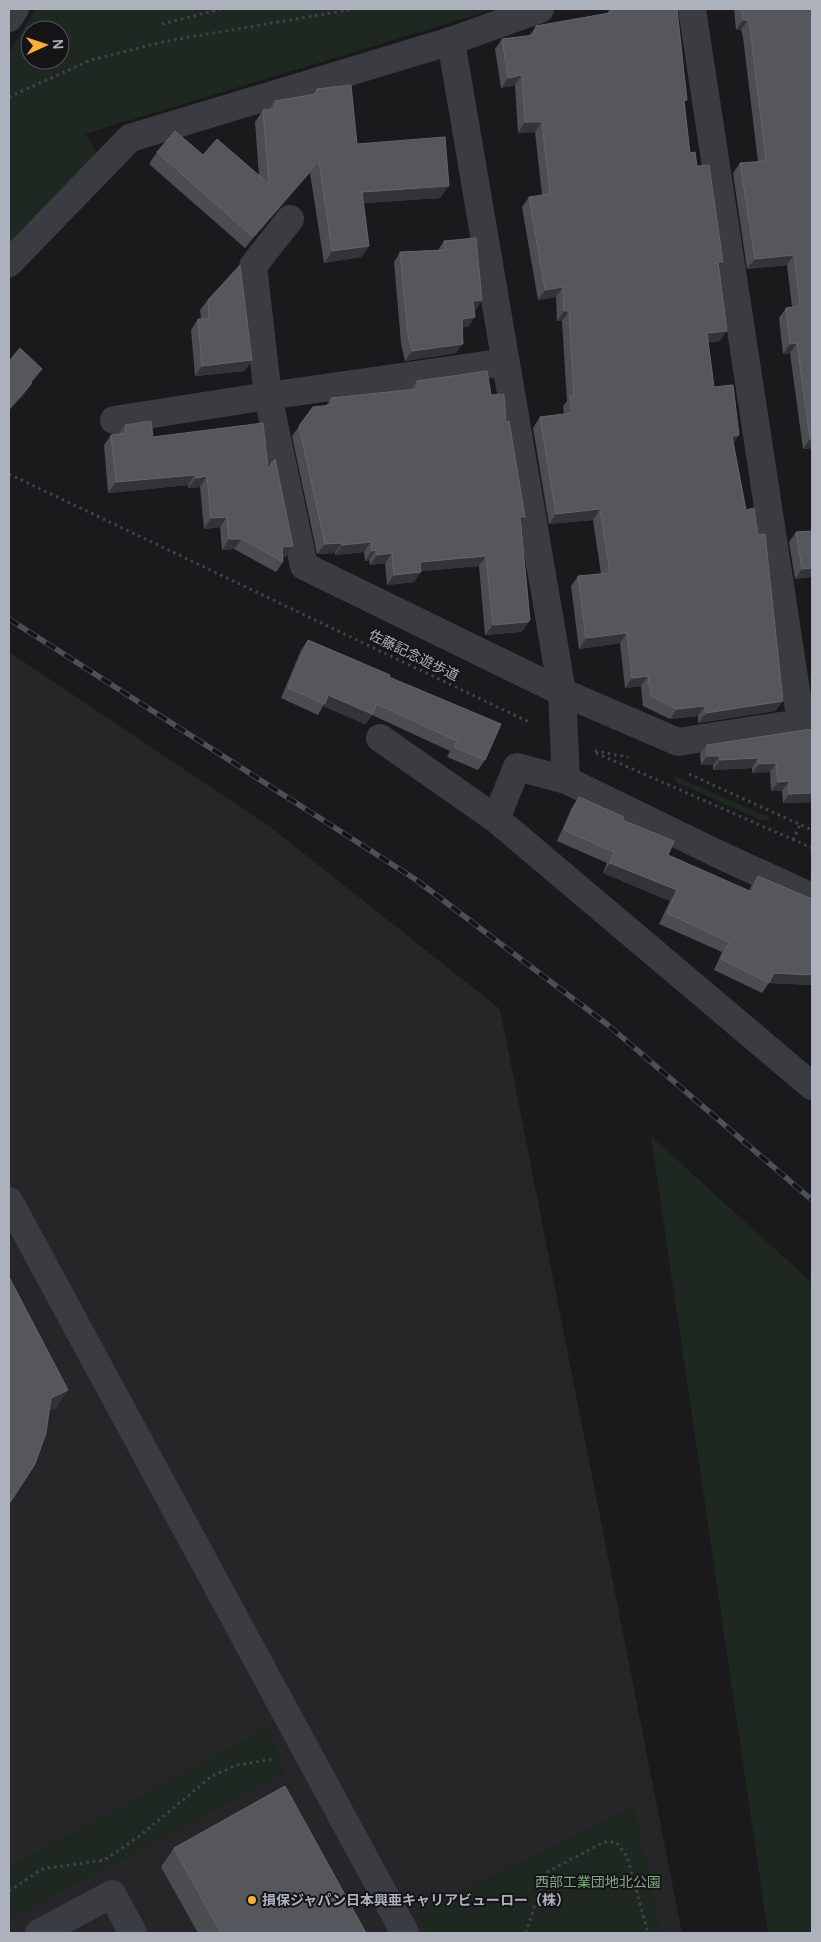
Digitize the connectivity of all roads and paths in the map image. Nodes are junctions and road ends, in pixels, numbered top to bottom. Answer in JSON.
{"nodes":[{"id":1,"x":15,"y":9,"type":"edge"},
{"id":2,"x":221,"y":9,"type":"edge"},
{"id":3,"x":354,"y":9,"type":"edge"},
{"id":4,"x":540,"y":9,"type":"edge"},
{"id":5,"x":692,"y":9,"type":"edge"},
{"id":6,"x":9,"y":18,"type":"edge"},
{"id":7,"x":162,"y":24,"type":"dead end"},
{"id":8,"x":451,"y":40,"type":"junction"},
{"id":9,"x":9,"y":97,"type":"edge"},
{"id":10,"x":290,"y":219,"type":"dead end"},
{"id":11,"x":9,"y":263,"type":"edge"},
{"id":12,"x":506,"y":362,"type":"junction"},
{"id":13,"x":268,"y":396,"type":"junction"},
{"id":14,"x":114,"y":420,"type":"dead end"},
{"id":15,"x":9,"y":474,"type":"edge"},
{"id":16,"x":562,"y":692,"type":"junction"},
{"id":17,"x":807,"y":722,"type":"edge"},
{"id":18,"x":380,"y":738,"type":"dead end"},
{"id":19,"x":564,"y":739,"type":"junction"},
{"id":20,"x":636,"y":759,"type":"dead end"},
{"id":21,"x":687,"y":773,"type":"dead end"},
{"id":22,"x":566,"y":780,"type":"junction"},
{"id":23,"x":496,"y":819,"type":"junction"},
{"id":24,"x":800,"y":824,"type":"junction"},
{"id":25,"x":812,"y":830,"type":"edge"},
{"id":26,"x":793,"y":840,"type":"junction"},
{"id":27,"x":812,"y":848,"type":"edge"},
{"id":28,"x":812,"y":897,"type":"edge"},
{"id":29,"x":812,"y":1086,"type":"edge"},
{"id":30,"x":9,"y":1201,"type":"edge"},
{"id":31,"x":280,"y":1758,"type":"dead end"},
{"id":32,"x":9,"y":1891,"type":"edge"},
{"id":33,"x":39,"y":1933,"type":"edge"},
{"id":34,"x":133,"y":1933,"type":"edge"},
{"id":35,"x":405,"y":1933,"type":"edge"},
{"id":36,"x":526,"y":1933,"type":"edge"},
{"id":37,"x":648,"y":1933,"type":"edge"}],
"edges":[{"from":1,"to":6,"type":"street"},
{"from":2,"to":7,"type":"path"},
{"from":3,"to":9,"type":"path"},
{"from":4,"to":8,"type":"street"},
{"from":5,"to":17,"type":"street"},
{"from":8,"to":11,"type":"street"},
{"from":8,"to":12,"type":"street"},
{"from":10,"to":13,"type":"street"},
{"from":12,"to":13,"type":"street"},
{"from":12,"to":16,"type":"street"},
{"from":13,"to":14,"type":"street"},
{"from":13,"to":16,"type":"street"},
{"from":15,"to":19,"type":"path","name":"佐藤記念遊歩道"},
{"from":16,"to":17,"type":"street"},
{"from":16,"to":19,"type":"street"},
{"from":18,"to":23,"type":"street"},
{"from":19,"to":22,"type":"street"},
{"from":20,"to":26,"type":"path"},
{"from":21,"to":24,"type":"path"},
{"from":22,"to":23,"type":"street"},
{"from":22,"to":28,"type":"street"},
{"from":23,"to":29,"type":"street"},
{"from":24,"to":25,"type":"path"},
{"from":24,"to":26,"type":"path"},
{"from":26,"to":27,"type":"path"},
{"from":30,"to":35,"type":"street"},
{"from":31,"to":32,"type":"path"},
{"from":33,"to":34,"type":"street"},
{"from":36,"to":37,"type":"path"}]}
